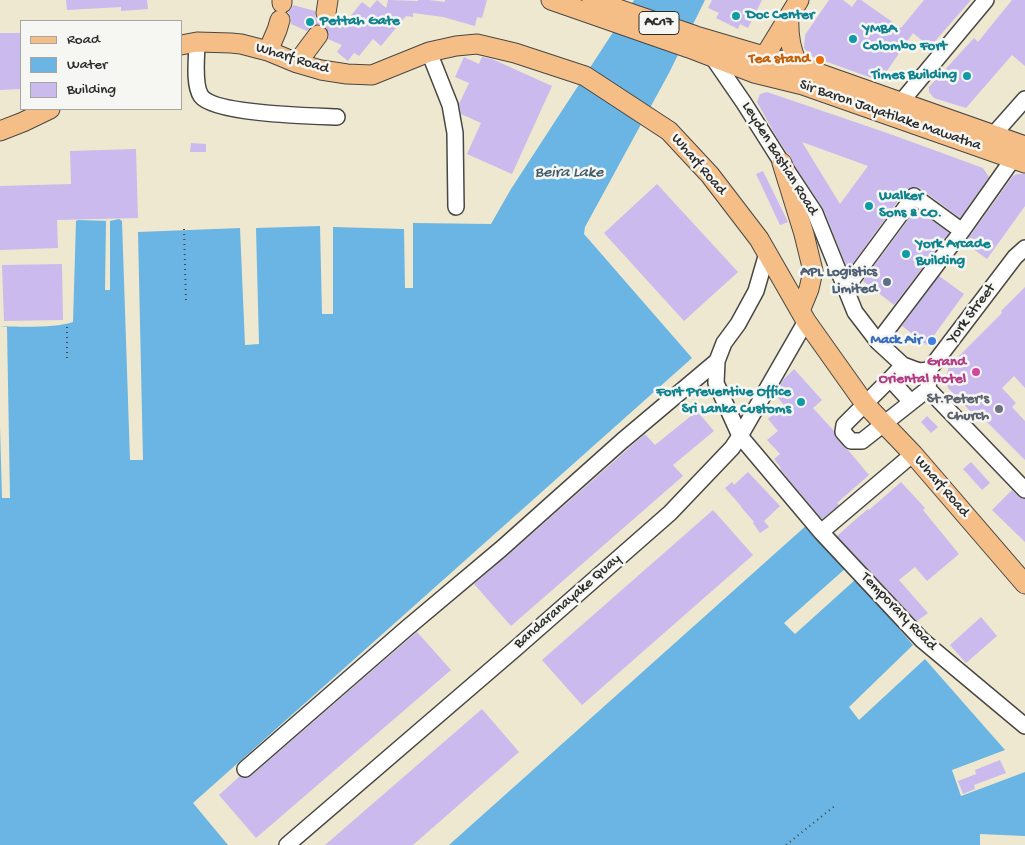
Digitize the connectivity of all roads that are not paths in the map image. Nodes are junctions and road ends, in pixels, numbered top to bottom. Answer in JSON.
{"nodes":[{"id":1,"x":551,"y":0,"type":"edge"},
{"id":2,"x":592,"y":0,"type":"edge"},
{"id":3,"x":799,"y":0,"type":"edge"},
{"id":4,"x":986,"y":0,"type":"edge"},
{"id":5,"x":281,"y":8,"type":"edge"},
{"id":6,"x":618,"y":10,"type":"edge"},
{"id":7,"x":790,"y":16,"type":"junction"},
{"id":8,"x":318,"y":36,"type":"dead end"},
{"id":9,"x":693,"y":42,"type":"junction"},
{"id":10,"x":189,"y":44,"type":"edge"},
{"id":11,"x":739,"y":49,"type":"junction"},
{"id":12,"x":268,"y":51,"type":"junction"},
{"id":13,"x":428,"y":52,"type":"junction"},
{"id":14,"x":713,"y":58,"type":"junction"},
{"id":15,"x":297,"y":63,"type":"junction"},
{"id":16,"x":759,"y":65,"type":"junction"},
{"id":17,"x":798,"y":66,"type":"junction"},
{"id":18,"x":1025,"y":99,"type":"edge"},
{"id":19,"x":901,"y":102,"type":"junction"},
{"id":20,"x":48,"y":110,"type":"edge"},
{"id":21,"x":337,"y":117,"type":"dead end"},
{"id":22,"x":0,"y":130,"type":"edge"},
{"id":23,"x":994,"y":134,"type":"junction"},
{"id":24,"x":1021,"y":156,"type":"edge"},
{"id":25,"x":782,"y":163,"type":"junction"},
{"id":26,"x":456,"y":207,"type":"dead end"},
{"id":27,"x":962,"y":231,"type":"junction"},
{"id":28,"x":1025,"y":241,"type":"edge"},
{"id":29,"x":767,"y":253,"type":"junction"},
{"id":30,"x":1020,"y":253,"type":"edge"},
{"id":31,"x":846,"y":288,"type":"junction"},
{"id":32,"x":803,"y":316,"type":"junction"},
{"id":33,"x":878,"y":342,"type":"junction"},
{"id":34,"x":717,"y":361,"type":"junction"},
{"id":35,"x":902,"y":365,"type":"junction"},
{"id":36,"x":929,"y":370,"type":"junction"},
{"id":37,"x":890,"y":379,"type":"junction"},
{"id":38,"x":928,"y":389,"type":"junction"},
{"id":39,"x":912,"y":402,"type":"junction"},
{"id":40,"x":865,"y":404,"type":"junction"},
{"id":41,"x":885,"y":424,"type":"junction"},
{"id":42,"x":740,"y":436,"type":"junction"},
{"id":43,"x":913,"y":454,"type":"junction"},
{"id":44,"x":1025,"y":490,"type":"edge"},
{"id":45,"x":822,"y":532,"type":"junction"},
{"id":46,"x":1025,"y":584,"type":"edge"},
{"id":47,"x":1025,"y":726,"type":"edge"},
{"id":48,"x":245,"y":769,"type":"dead end"},
{"id":49,"x":287,"y":845,"type":"edge"}],
"edges":[{"from":1,"to":6,"type":"main road","number":"AC17"},
{"from":2,"to":6,"type":"main road","number":"AC17"},
{"from":3,"to":7,"type":"main road"},
{"from":4,"to":19,"type":"street"},
{"from":5,"to":12,"type":"main road"},
{"from":6,"to":9,"type":"main road","number":"AC17"},
{"from":7,"to":11,"type":"main road"},
{"from":7,"to":16,"type":"main road"},
{"from":7,"to":17,"type":"main road"},
{"from":8,"to":15,"type":"main road"},
{"from":9,"to":11,"type":"main road","number":"AC17"},
{"from":9,"to":14,"type":"main road","number":"AC17"},
{"from":10,"to":12,"type":"main road","name":"Wharf Road"},
{"from":10,"to":21,"type":"street"},
{"from":11,"to":16,"type":"main road","number":"AC17"},
{"from":12,"to":15,"type":"main road","name":"Wharf Road"},
{"from":13,"to":15,"type":"main road","name":"Wharf Road"},
{"from":13,"to":26,"type":"street"},
{"from":13,"to":29,"type":"main road","name":"Wharf Road"},
{"from":14,"to":16,"type":"main road","number":"AC17"},
{"from":14,"to":25,"type":"street","name":"Leyden Bastian Road"},
{"from":16,"to":17,"type":"main road","name":"Sir Baron Jayatilake Mawatha"},
{"from":16,"to":24,"type":"main road","name":"Sir Baron Jayatilake Mawatha"},
{"from":17,"to":19,"type":"main road","name":"Sir Baron Jayatilake Mawatha"},
{"from":18,"to":23,"type":"street"},
{"from":19,"to":23,"type":"main road","name":"Sir Baron Jayatilake Mawatha"},
{"from":20,"to":22,"type":"main road"},
{"from":23,"to":24,"type":"main road","name":"Sir Baron Jayatilake Mawatha"},
{"from":24,"to":27,"type":"street"},
{"from":25,"to":31,"type":"street","name":"Leyden Bastian Road"},
{"from":25,"to":32,"type":"main road"},
{"from":27,"to":31,"type":"street"},
{"from":27,"to":33,"type":"street"},
{"from":28,"to":30,"type":"street","name":"York Street"},
{"from":29,"to":32,"type":"main road","name":"Wharf Road"},
{"from":29,"to":34,"type":"street"},
{"from":30,"to":36,"type":"street","name":"York Street"},
{"from":31,"to":33,"type":"street","name":"Leyden Bastian Road"},
{"from":32,"to":40,"type":"main road","name":"Wharf Road"},
{"from":32,"to":42,"type":"street","name":"Bandaranayake Quay"},
{"from":33,"to":35,"type":"street","name":"Leyden Bastian Road"},
{"from":34,"to":42,"type":"street","name":"Temporary Road"},
{"from":34,"to":48,"type":"street"},
{"from":35,"to":36,"type":"street"},
{"from":35,"to":37,"type":"street"},
{"from":36,"to":38,"type":"street"},
{"from":37,"to":39,"type":"street"},
{"from":37,"to":40,"type":"street"},
{"from":38,"to":39,"type":"street"},
{"from":38,"to":44,"type":"street"},
{"from":39,"to":41,"type":"street"},
{"from":40,"to":41,"type":"main road","name":"Wharf Road"},
{"from":40,"to":41,"type":"street"},
{"from":41,"to":43,"type":"main road","name":"Wharf Road"},
{"from":42,"to":45,"type":"street","name":"Temporary Road"},
{"from":42,"to":49,"type":"street","name":"Bandaranayake Quay"},
{"from":43,"to":45,"type":"street"},
{"from":43,"to":46,"type":"main road","name":"Wharf Road"},
{"from":45,"to":47,"type":"street","name":"Temporary Road"}]}
